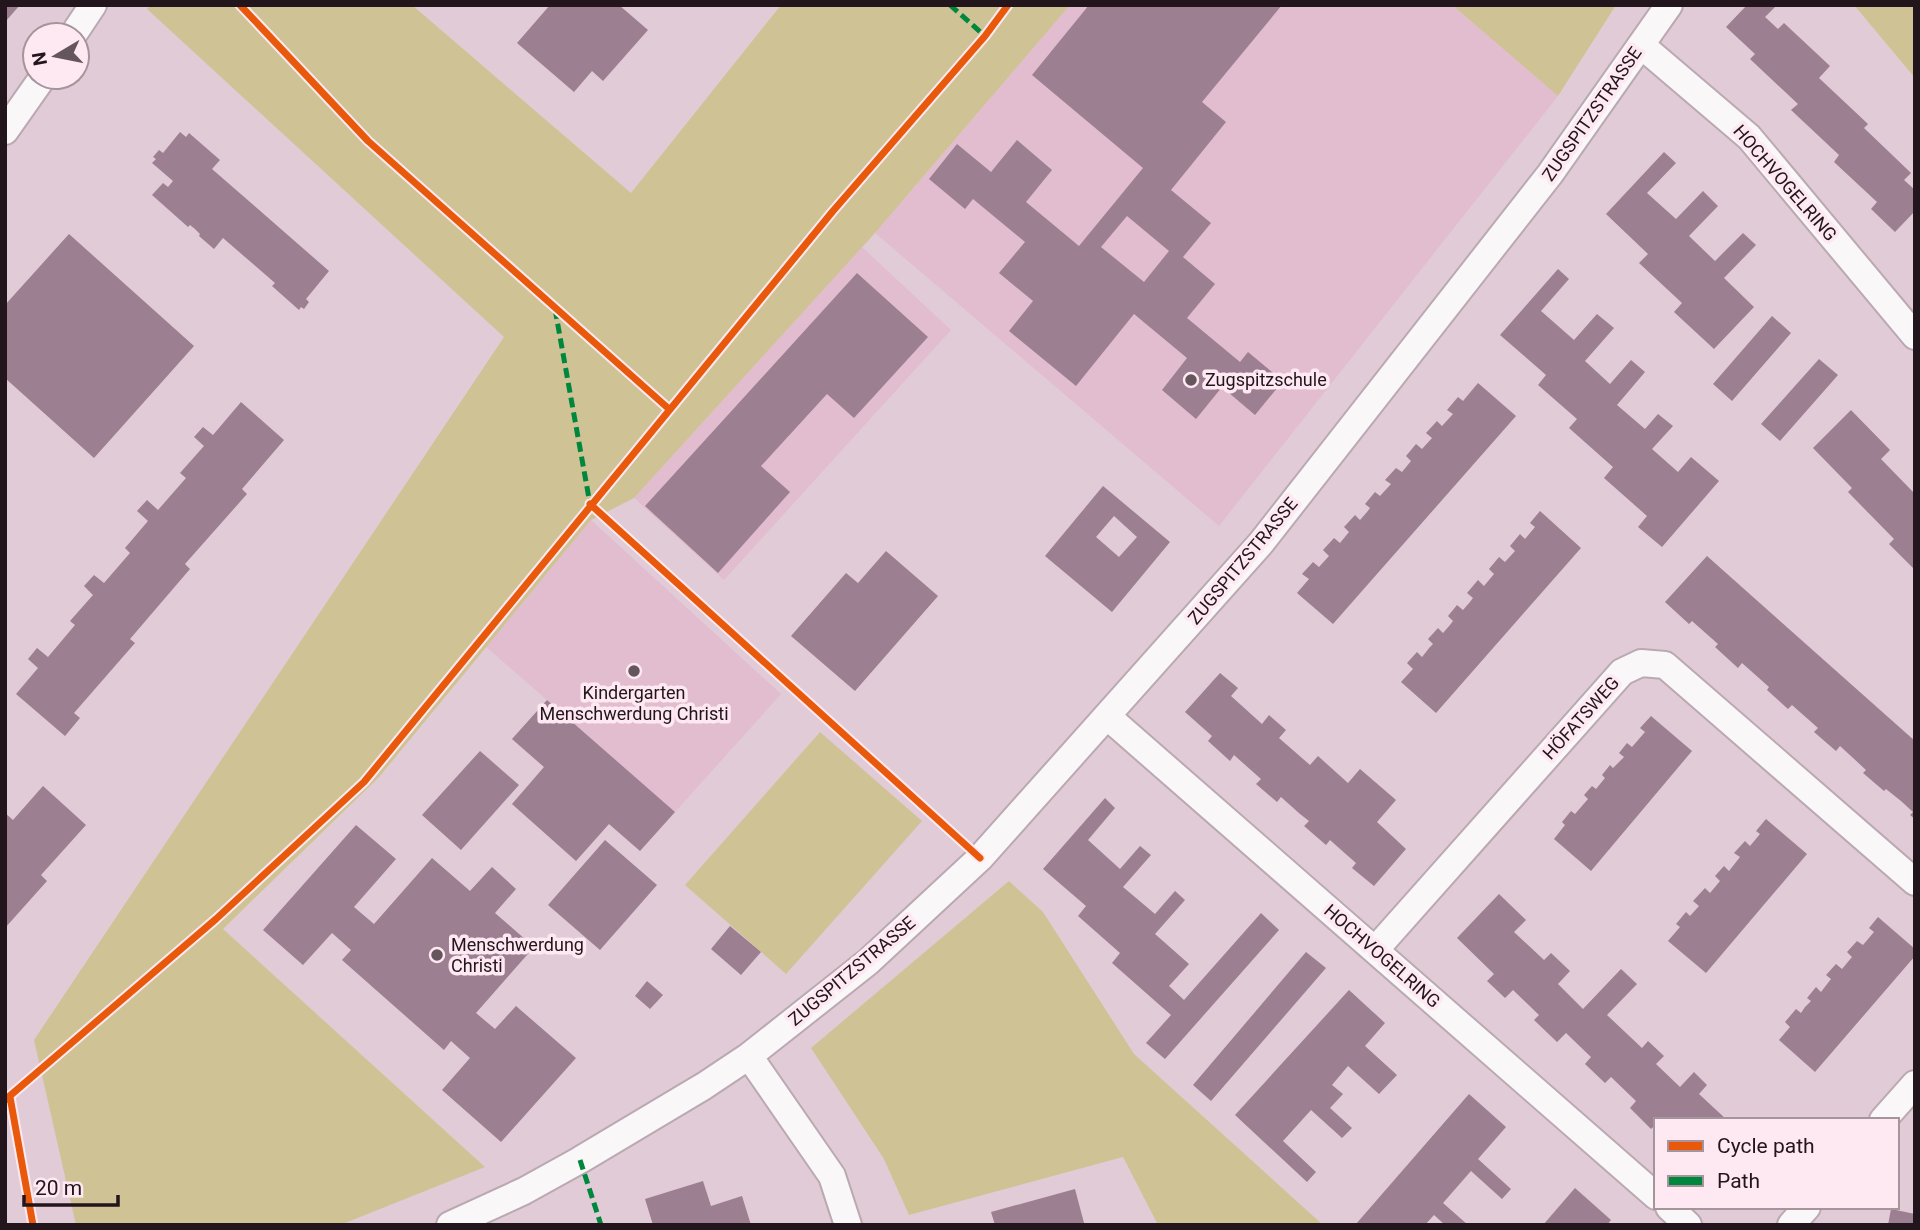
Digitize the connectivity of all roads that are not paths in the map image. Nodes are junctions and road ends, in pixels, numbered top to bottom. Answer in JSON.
{"nodes":[{"id":1,"x":93,"y":5,"type":"edge"},
{"id":2,"x":1669,"y":5,"type":"edge"},
{"id":3,"x":82,"y":21,"type":"edge"},
{"id":4,"x":1641,"y":45,"type":"junction"},
{"id":5,"x":33,"y":91,"type":"edge"},
{"id":6,"x":5,"y":131,"type":"edge"},
{"id":7,"x":1915,"y":336,"type":"edge"},
{"id":8,"x":1108,"y":717,"type":"junction"},
{"id":9,"x":1915,"y":882,"type":"edge"},
{"id":10,"x":1375,"y":950,"type":"junction"},
{"id":11,"x":749,"y":1056,"type":"junction"},
{"id":12,"x":1915,"y":1084,"type":"edge"},
{"id":13,"x":1886,"y":1118,"type":"edge"},
{"id":14,"x":1654,"y":1194,"type":"edge"},
{"id":15,"x":1671,"y":1209,"type":"edge"},
{"id":16,"x":1805,"y":1209,"type":"edge"},
{"id":17,"x":450,"y":1225,"type":"edge"},
{"id":18,"x":848,"y":1225,"type":"edge"},
{"id":19,"x":1688,"y":1225,"type":"edge"},
{"id":20,"x":1791,"y":1225,"type":"edge"}],
"edges":[{"from":1,"to":3,"type":"street"},
{"from":2,"to":4,"type":"street","name":"ZUGSPITZSTRASSE"},
{"from":4,"to":7,"type":"street","name":"HOCHVOGELRING"},
{"from":4,"to":8,"type":"street","name":"ZUGSPITZSTRASSE"},
{"from":5,"to":6,"type":"street"},
{"from":8,"to":10,"type":"street","name":"HOCHVOGELRING"},
{"from":8,"to":11,"type":"street","name":"ZUGSPITZSTRASSE"},
{"from":9,"to":10,"type":"street","name":"HÖFATSWEG"},
{"from":10,"to":14,"type":"street","name":"HOCHVOGELRING"},
{"from":11,"to":17,"type":"street","name":"ZUGSPITZSTRASSE"},
{"from":11,"to":18,"type":"street"},
{"from":12,"to":13,"type":"street"},
{"from":15,"to":19,"type":"street"},
{"from":16,"to":20,"type":"street"}]}
